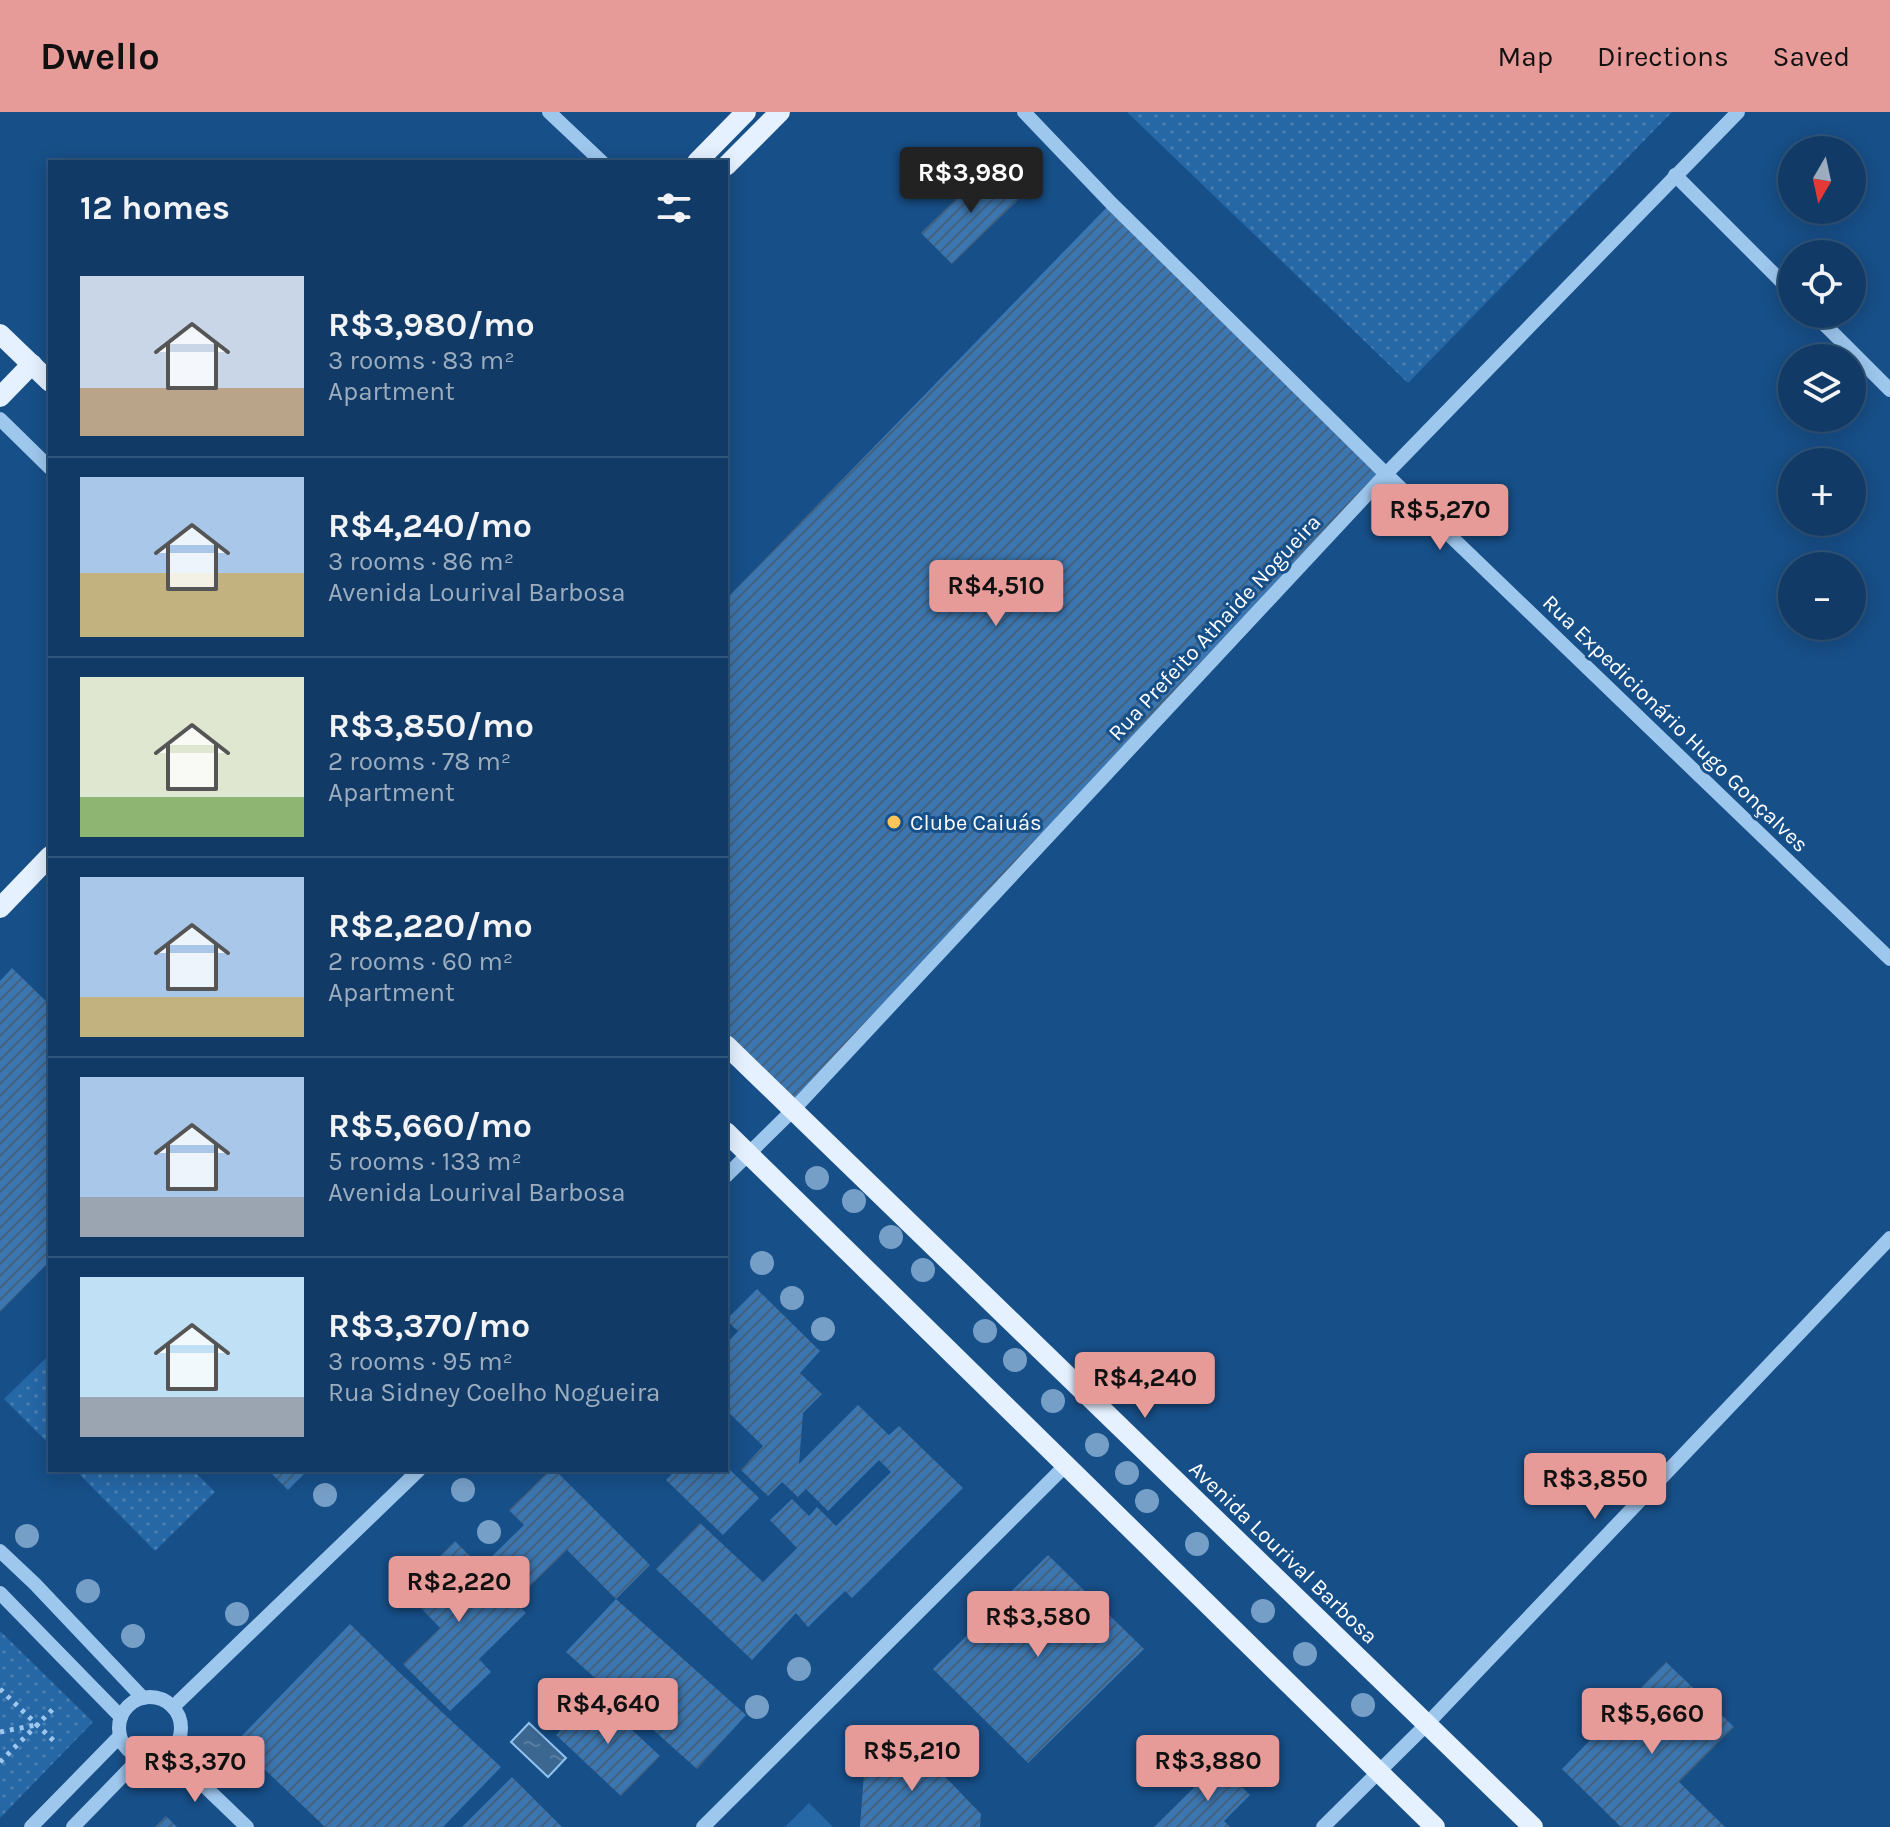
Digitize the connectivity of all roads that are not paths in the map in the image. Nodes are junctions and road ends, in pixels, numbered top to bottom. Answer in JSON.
{"nodes":[{"id":1,"x":549,"y":112,"type":"edge"},
{"id":2,"x":746,"y":112,"type":"edge"},
{"id":3,"x":780,"y":112,"type":"edge"},
{"id":4,"x":1024,"y":112,"type":"edge"},
{"id":5,"x":1738,"y":112,"type":"edge"},
{"id":6,"x":600,"y":160,"type":"edge"},
{"id":7,"x":699,"y":160,"type":"edge"},
{"id":8,"x":728,"y":164,"type":"edge"},
{"id":9,"x":1675,"y":175,"type":"junction"},
{"id":10,"x":1778,"y":278,"type":"edge"},
{"id":11,"x":1828,"y":328,"type":"edge"},
{"id":12,"x":0,"y":334,"type":"edge"},
{"id":13,"x":32,"y":364,"type":"junction"},
{"id":14,"x":48,"y":380,"type":"edge"},
{"id":15,"x":1890,"y":390,"type":"edge"},
{"id":16,"x":0,"y":397,"type":"edge"},
{"id":17,"x":0,"y":419,"type":"edge"},
{"id":18,"x":48,"y":466,"type":"edge"},
{"id":19,"x":1386,"y":474,"type":"junction"},
{"id":20,"x":48,"y":858,"type":"edge"},
{"id":21,"x":0,"y":908,"type":"edge"},
{"id":22,"x":1890,"y":959,"type":"edge"},
{"id":23,"x":728,"y":1047,"type":"edge"},
{"id":24,"x":793,"y":1110,"type":"junction"},
{"id":25,"x":728,"y":1134,"type":"edge"},
{"id":26,"x":749,"y":1154,"type":"junction"},
{"id":27,"x":728,"y":1174,"type":"edge"},
{"id":28,"x":1890,"y":1238,"type":"edge"},
{"id":29,"x":1066,"y":1465,"type":"junction"},
{"id":30,"x":417,"y":1472,"type":"edge"},
{"id":31,"x":0,"y":1551,"type":"edge"},
{"id":32,"x":0,"y":1593,"type":"edge"},
{"id":33,"x":143,"y":1698,"type":"junction"},
{"id":34,"x":173,"y":1707,"type":"junction"},
{"id":35,"x":121,"y":1717,"type":"junction"},
{"id":36,"x":1427,"y":1724,"type":"junction"},
{"id":37,"x":120,"y":1736,"type":"junction"},
{"id":38,"x":170,"y":1753,"type":"junction"},
{"id":39,"x":140,"y":1758,"type":"junction"},
{"id":40,"x":1378,"y":1771,"type":"junction"},
{"id":41,"x":31,"y":1827,"type":"edge"},
{"id":42,"x":73,"y":1827,"type":"edge"},
{"id":43,"x":247,"y":1827,"type":"edge"},
{"id":44,"x":703,"y":1827,"type":"edge"},
{"id":45,"x":1323,"y":1827,"type":"edge"},
{"id":46,"x":1435,"y":1827,"type":"edge"},
{"id":47,"x":1533,"y":1827,"type":"edge"}],
"edges":[{"from":1,"to":6,"type":"street"},
{"from":2,"to":7,"type":"main road"},
{"from":3,"to":8,"type":"main road"},
{"from":4,"to":19,"type":"street","name":"Rua Expedicionário Hugo Gonçalves"},
{"from":5,"to":9,"type":"street","name":"Rua Prefeito Athaide Nogueira"},
{"from":9,"to":10,"type":"street"},
{"from":9,"to":19,"type":"street","name":"Rua Prefeito Athaide Nogueira"},
{"from":11,"to":15,"type":"street"},
{"from":12,"to":13,"type":"main road"},
{"from":13,"to":14,"type":"main road"},
{"from":13,"to":16,"type":"main road"},
{"from":17,"to":18,"type":"street"},
{"from":19,"to":22,"type":"street","name":"Rua Expedicionário Hugo Gonçalves"},
{"from":19,"to":24,"type":"street","name":"Rua Prefeito Athaide Nogueira"},
{"from":20,"to":21,"type":"main road"},
{"from":23,"to":24,"type":"main road","name":"Avenida Lourival Barbosa"},
{"from":24,"to":26,"type":"street","name":"Rua Prefeito Athaide Nogueira"},
{"from":24,"to":36,"type":"main road","name":"Avenida Lourival Barbosa"},
{"from":25,"to":26,"type":"main road"},
{"from":26,"to":27,"type":"street","name":"Rua Prefeito Athaide Nogueira"},
{"from":26,"to":29,"type":"main road"},
{"from":28,"to":36,"type":"street"},
{"from":29,"to":40,"type":"main road"},
{"from":29,"to":44,"type":"street"},
{"from":30,"to":34,"type":"street"},
{"from":31,"to":33,"type":"street"},
{"from":32,"to":35,"type":"street"},
{"from":33,"to":34,"type":"street"},
{"from":33,"to":35,"type":"street"},
{"from":34,"to":38,"type":"street"},
{"from":35,"to":37,"type":"street"},
{"from":36,"to":40,"type":"street"},
{"from":36,"to":47,"type":"main road","name":"Avenida Lourival Barbosa"},
{"from":37,"to":39,"type":"street"},
{"from":37,"to":41,"type":"street"},
{"from":38,"to":39,"type":"street"},
{"from":38,"to":43,"type":"street"},
{"from":39,"to":42,"type":"street"},
{"from":40,"to":45,"type":"street"},
{"from":40,"to":46,"type":"main road"}]}
